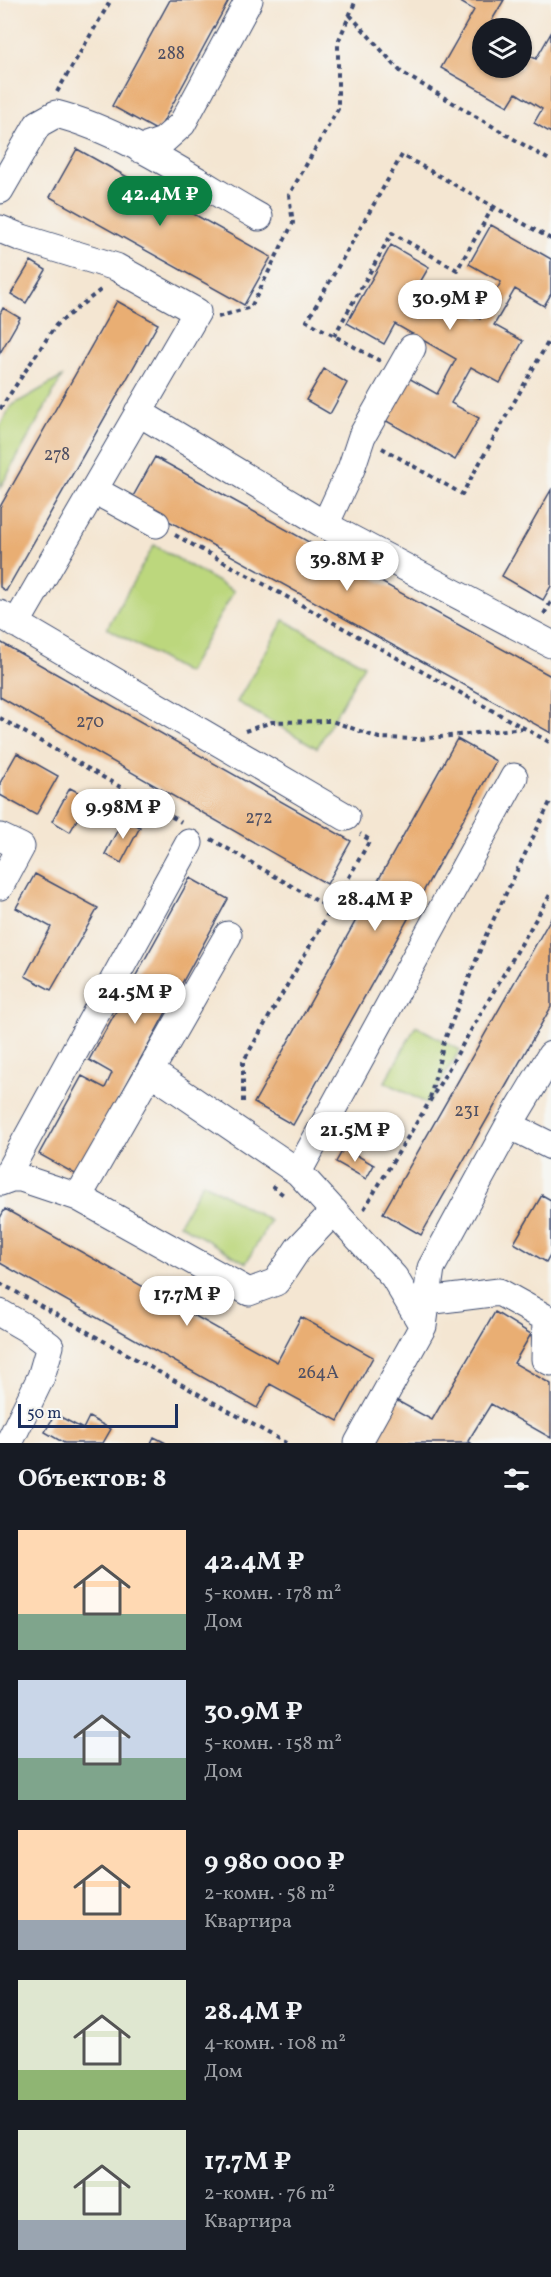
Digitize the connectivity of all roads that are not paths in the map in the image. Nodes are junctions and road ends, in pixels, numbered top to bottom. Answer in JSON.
{"nodes":[{"id":1,"x":249,"y":0,"type":"edge"},
{"id":2,"x":140,"y":149,"type":"junction"},
{"id":3,"x":0,"y":190,"type":"edge"},
{"id":4,"x":258,"y":217,"type":"dead end"},
{"id":5,"x":0,"y":229,"type":"edge"},
{"id":6,"x":412,"y":348,"type":"dead end"},
{"id":7,"x":135,"y":417,"type":"junction"},
{"id":8,"x":94,"y":490,"type":"junction"},
{"id":9,"x":156,"y":524,"type":"road end"},
{"id":10,"x":325,"y":525,"type":"junction"},
{"id":11,"x":8,"y":619,"type":"edge"},
{"id":12,"x":550,"y":643,"type":"edge"},
{"id":13,"x":514,"y":777,"type":"dead end"},
{"id":14,"x":346,"y":817,"type":"dead end"},
{"id":15,"x":192,"y":834,"type":"road end"},
{"id":16,"x":0,"y":837,"type":"edge"},
{"id":17,"x":0,"y":886,"type":"edge"},
{"id":18,"x":228,"y":935,"type":"dead end"},
{"id":19,"x":551,"y":1054,"type":"edge"},
{"id":20,"x":150,"y":1071,"type":"junction"},
{"id":21,"x":509,"y":1125,"type":"junction"},
{"id":22,"x":551,"y":1146,"type":"edge"},
{"id":23,"x":298,"y":1172,"type":"junction"},
{"id":24,"x":2,"y":1181,"type":"edge"},
{"id":25,"x":78,"y":1197,"type":"junction"},
{"id":26,"x":327,"y":1217,"type":"junction"},
{"id":27,"x":0,"y":1313,"type":"edge"},
{"id":28,"x":425,"y":1313,"type":"junction"},
{"id":29,"x":551,"y":1362,"type":"edge"},
{"id":30,"x":9,"y":1443,"type":"edge"},
{"id":31,"x":358,"y":1443,"type":"edge"}],
"edges":[{"from":1,"to":2,"type":"street"},
{"from":2,"to":3,"type":"street"},
{"from":2,"to":4,"type":"street"},
{"from":5,"to":7,"type":"street"},
{"from":6,"to":10,"type":"street"},
{"from":7,"to":8,"type":"street"},
{"from":7,"to":10,"type":"street"},
{"from":8,"to":9,"type":"street"},
{"from":8,"to":11,"type":"street"},
{"from":10,"to":12,"type":"street"},
{"from":11,"to":14,"type":"street"},
{"from":13,"to":23,"type":"street"},
{"from":15,"to":24,"type":"street"},
{"from":16,"to":17,"type":"street"},
{"from":18,"to":20,"type":"street"},
{"from":19,"to":21,"type":"street"},
{"from":20,"to":23,"type":"street"},
{"from":20,"to":25,"type":"street"},
{"from":21,"to":22,"type":"street"},
{"from":21,"to":28,"type":"street"},
{"from":23,"to":26,"type":"street"},
{"from":24,"to":25,"type":"street"},
{"from":25,"to":26,"type":"street"},
{"from":26,"to":28,"type":"street"},
{"from":27,"to":30,"type":"street"},
{"from":28,"to":29,"type":"street"},
{"from":28,"to":31,"type":"street"}]}
